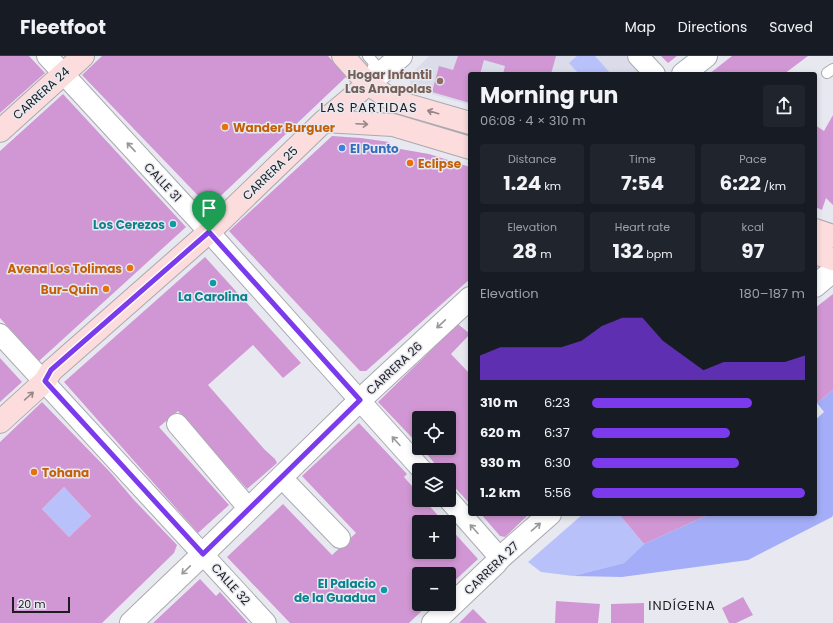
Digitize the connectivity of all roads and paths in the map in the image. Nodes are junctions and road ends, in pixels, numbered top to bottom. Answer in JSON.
{"nodes":[{"id":1,"x":47,"y":56,"type":"edge"},
{"id":2,"x":83,"y":56,"type":"edge"},
{"id":3,"x":343,"y":56,"type":"edge"},
{"id":4,"x":369,"y":56,"type":"edge"},
{"id":5,"x":401,"y":56,"type":"edge"},
{"id":6,"x":638,"y":56,"type":"edge"},
{"id":7,"x":706,"y":56,"type":"edge"},
{"id":8,"x":653,"y":72,"type":"edge"},
{"id":9,"x":686,"y":72,"type":"edge"},
{"id":10,"x":63,"y":74,"type":"junction"},
{"id":11,"x":368,"y":84,"type":"junction"},
{"id":12,"x":324,"y":121,"type":"junction"},
{"id":13,"x":468,"y":122,"type":"edge"},
{"id":14,"x":0,"y":131,"type":"edge"},
{"id":15,"x":468,"y":147,"type":"edge"},
{"id":16,"x":817,"y":231,"type":"edge"},
{"id":17,"x":209,"y":232,"type":"junction"},
{"id":18,"x":833,"y":236,"type":"edge"},
{"id":19,"x":817,"y":254,"type":"edge"},
{"id":20,"x":833,"y":260,"type":"edge"},
{"id":21,"x":833,"y":270,"type":"edge"},
{"id":22,"x":817,"y":284,"type":"edge"},
{"id":23,"x":468,"y":300,"type":"edge"},
{"id":24,"x":0,"y":334,"type":"edge"},
{"id":25,"x":45,"y":381,"type":"junction"},
{"id":26,"x":360,"y":400,"type":"junction"},
{"id":27,"x":0,"y":422,"type":"edge"},
{"id":28,"x":178,"y":424,"type":"dead end"},
{"id":29,"x":416,"y":463,"type":"edge"},
{"id":30,"x":281,"y":477,"type":"junction"},
{"id":31,"x":455,"y":507,"type":"edge"},
{"id":32,"x":249,"y":509,"type":"junction"},
{"id":33,"x":548,"y":516,"type":"edge"},
{"id":34,"x":340,"y":538,"type":"dead end"},
{"id":35,"x":203,"y":554,"type":"junction"},
{"id":36,"x":500,"y":558,"type":"junction"},
{"id":37,"x":131,"y":623,"type":"edge"},
{"id":38,"x":266,"y":623,"type":"edge"},
{"id":39,"x":433,"y":623,"type":"edge"}],
"edges":[{"from":1,"to":10,"type":"street","name":"CALLE 31"},
{"from":2,"to":10,"type":"main road","name":"CARRERA 24"},
{"from":3,"to":11,"type":"main road"},
{"from":4,"to":11,"type":"lane"},
{"from":5,"to":11,"type":"street","name":"CARRERA 25"},
{"from":6,"to":8,"type":"street"},
{"from":7,"to":9,"type":"street"},
{"from":10,"to":14,"type":"main road","name":"CARRERA 24"},
{"from":17,"to":10,"type":"street","name":"CALLE 31","one_way":true},
{"from":11,"to":12,"type":"main road","name":"CARRERA 25"},
{"from":13,"to":11,"type":"main road","one_way":true},
{"from":12,"to":15,"type":"main road","one_way":true},
{"from":12,"to":17,"type":"main road","name":"CARRERA 25"},
{"from":16,"to":18,"type":"main road"},
{"from":17,"to":25,"type":"main road","name":"CARRERA 25"},
{"from":17,"to":26,"type":"street","name":"CALLE 31"},
{"from":19,"to":20,"type":"main road"},
{"from":21,"to":22,"type":"street"},
{"from":23,"to":26,"type":"street","name":"CARRERA 26","one_way":true},
{"from":24,"to":25,"type":"street","name":"CALLE 32"},
{"from":27,"to":25,"type":"main road","name":"CARRERA 25","one_way":true},
{"from":25,"to":35,"type":"street","name":"CALLE 32"},
{"from":29,"to":26,"type":"street","name":"CALLE 31","one_way":true},
{"from":26,"to":30,"type":"street","name":"CARRERA 26"},
{"from":28,"to":32,"type":"street"},
{"from":30,"to":32,"type":"street","name":"CARRERA 26"},
{"from":30,"to":34,"type":"street"},
{"from":36,"to":31,"type":"street","one_way":true},
{"from":32,"to":35,"type":"street","name":"CARRERA 26"},
{"from":36,"to":33,"type":"street","name":"CARRERA 27","one_way":true},
{"from":35,"to":37,"type":"street","name":"CARRERA 26","one_way":true},
{"from":35,"to":38,"type":"street","name":"CALLE 32"},
{"from":36,"to":39,"type":"street","name":"CARRERA 27"}]}
